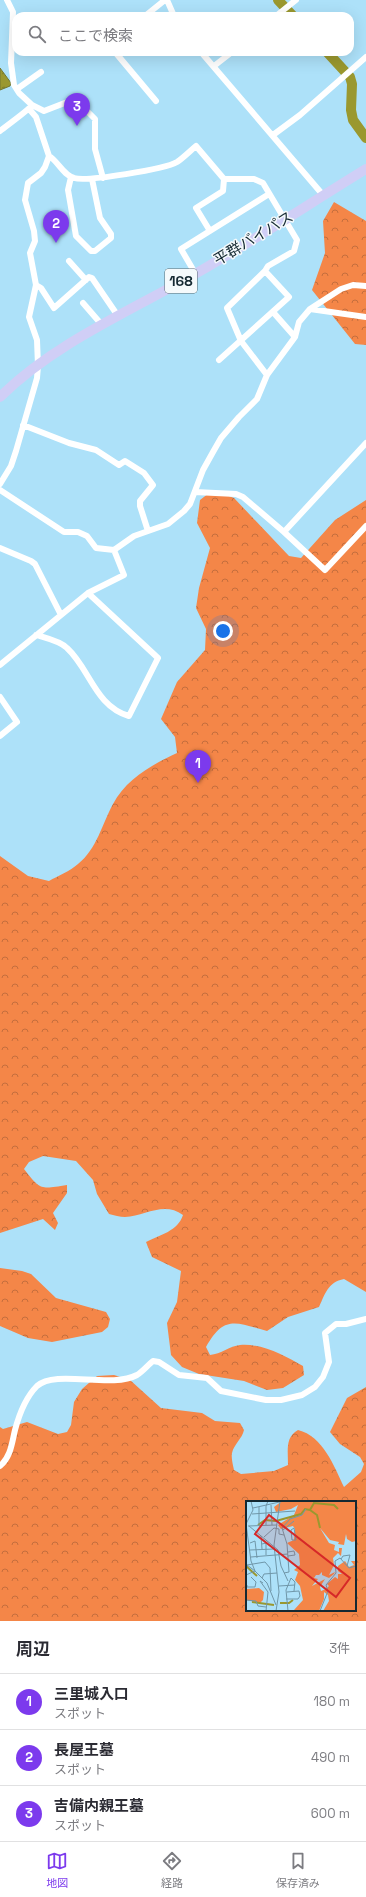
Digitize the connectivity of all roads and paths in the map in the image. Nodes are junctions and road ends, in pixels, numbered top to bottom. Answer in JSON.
{"nodes":[{"id":1,"x":7,"y":0,"type":"edge"},
{"id":2,"x":166,"y":0,"type":"edge"},
{"id":3,"x":295,"y":1,"type":"edge"},
{"id":4,"x":13,"y":12,"type":"edge"},
{"id":5,"x":150,"y":12,"type":"edge"},
{"id":6,"x":172,"y":12,"type":"edge"},
{"id":7,"x":281,"y":12,"type":"edge"},
{"id":8,"x":12,"y":29,"type":"edge"},
{"id":9,"x":118,"y":56,"type":"edge"},
{"id":10,"x":205,"y":56,"type":"edge"},
{"id":11,"x":227,"y":56,"type":"edge"},
{"id":12,"x":366,"y":57,"type":"edge"},
{"id":13,"x":214,"y":66,"type":"junction"},
{"id":14,"x":41,"y":72,"type":"dead end"},
{"id":15,"x":17,"y":89,"type":"junction"},
{"id":16,"x":156,"y":101,"type":"dead end"},
{"id":17,"x":31,"y":107,"type":"junction"},
{"id":18,"x":0,"y":131,"type":"edge"},
{"id":19,"x":273,"y":135,"type":"junction"},
{"id":20,"x":49,"y":156,"type":"junction"},
{"id":21,"x":366,"y":169,"type":"edge"},
{"id":22,"x":71,"y":177,"type":"junction"},
{"id":23,"x":92,"y":178,"type":"junction"},
{"id":24,"x":103,"y":178,"type":"junction"},
{"id":25,"x":224,"y":179,"type":"junction"},
{"id":26,"x":269,"y":194,"type":"junction"},
{"id":27,"x":323,"y":195,"type":"junction"},
{"id":28,"x":284,"y":219,"type":"junction"},
{"id":29,"x":210,"y":231,"type":"junction"},
{"id":30,"x":69,"y":261,"type":"dead end"},
{"id":31,"x":265,"y":272,"type":"junction"},
{"id":32,"x":195,"y":273,"type":"junction"},
{"id":33,"x":86,"y":280,"type":"junction"},
{"id":34,"x":36,"y":285,"type":"junction"},
{"id":35,"x":366,"y":286,"type":"edge"},
{"id":36,"x":83,"y":303,"type":"dead end"},
{"id":37,"x":310,"y":309,"type":"junction"},
{"id":38,"x":273,"y":312,"type":"junction"},
{"id":39,"x":118,"y":316,"type":"junction"},
{"id":40,"x":366,"y":317,"type":"edge"},
{"id":41,"x":102,"y":325,"type":"junction"},
{"id":42,"x":295,"y":337,"type":"junction"},
{"id":43,"x":241,"y":341,"type":"junction"},
{"id":44,"x":219,"y":360,"type":"dead end"},
{"id":45,"x":38,"y":366,"type":"junction"},
{"id":46,"x":267,"y":375,"type":"junction"},
{"id":47,"x":2,"y":392,"type":"edge"},
{"id":48,"x":23,"y":425,"type":"junction"},
{"id":49,"x":366,"y":443,"type":"edge"},
{"id":50,"x":0,"y":484,"type":"edge"},
{"id":51,"x":0,"y":490,"type":"edge"},
{"id":52,"x":195,"y":492,"type":"junction"},
{"id":53,"x":366,"y":526,"type":"edge"},
{"id":54,"x":148,"y":531,"type":"junction"},
{"id":55,"x":284,"y":532,"type":"junction"},
{"id":56,"x":0,"y":548,"type":"edge"},
{"id":57,"x":114,"y":550,"type":"junction"},
{"id":58,"x":88,"y":593,"type":"junction"},
{"id":59,"x":61,"y":615,"type":"junction"},
{"id":60,"x":36,"y":635,"type":"junction"},
{"id":61,"x":0,"y":665,"type":"edge"},
{"id":62,"x":0,"y":697,"type":"edge"},
{"id":63,"x":0,"y":736,"type":"edge"},
{"id":64,"x":366,"y":1319,"type":"edge"},
{"id":65,"x":0,"y":1466,"type":"edge"}],
"edges":[{"from":1,"to":4,"type":"street"},
{"from":2,"to":5,"type":"street"},
{"from":2,"to":6,"type":"street"},
{"from":3,"to":7,"type":"street"},
{"from":8,"to":15,"type":"street"},
{"from":9,"to":16,"type":"street"},
{"from":10,"to":13,"type":"street"},
{"from":11,"to":13,"type":"street"},
{"from":12,"to":19,"type":"street"},
{"from":13,"to":19,"type":"street"},
{"from":14,"to":15,"type":"street"},
{"from":15,"to":17,"type":"street"},
{"from":17,"to":18,"type":"street"},
{"from":17,"to":20,"type":"street"},
{"from":17,"to":24,"type":"street"},
{"from":19,"to":27,"type":"street"},
{"from":20,"to":22,"type":"street"},
{"from":20,"to":34,"type":"street"},
{"from":21,"to":27,"type":"highway","name":"平群バイパス","number":"168"},
{"from":22,"to":23,"type":"street"},
{"from":22,"to":23,"type":"street"},
{"from":23,"to":24,"type":"street"},
{"from":24,"to":25,"type":"street"},
{"from":25,"to":26,"type":"street"},
{"from":25,"to":29,"type":"street"},
{"from":26,"to":28,"type":"street"},
{"from":26,"to":29,"type":"street"},
{"from":27,"to":28,"type":"highway","name":"平群バイパス","number":"168"},
{"from":28,"to":31,"type":"street"},
{"from":28,"to":32,"type":"highway","name":"平群バイパス","number":"168"},
{"from":29,"to":32,"type":"street"},
{"from":30,"to":33,"type":"street"},
{"from":31,"to":38,"type":"street"},
{"from":31,"to":43,"type":"street"},
{"from":32,"to":39,"type":"highway","name":"平群バイパス","number":"168"},
{"from":33,"to":34,"type":"street"},
{"from":33,"to":39,"type":"street"},
{"from":34,"to":45,"type":"street"},
{"from":35,"to":37,"type":"street"},
{"from":36,"to":41,"type":"street"},
{"from":37,"to":40,"type":"street"},
{"from":37,"to":42,"type":"street"},
{"from":38,"to":42,"type":"street"},
{"from":38,"to":43,"type":"street"},
{"from":39,"to":41,"type":"highway","name":"平群バイパス","number":"168"},
{"from":41,"to":45,"type":"highway","name":"平群バイパス","number":"168"},
{"from":42,"to":46,"type":"street"},
{"from":43,"to":44,"type":"street"},
{"from":43,"to":46,"type":"street"},
{"from":45,"to":47,"type":"highway","name":"平群バイパス","number":"168"},
{"from":45,"to":48,"type":"street"},
{"from":46,"to":52,"type":"street"},
{"from":48,"to":50,"type":"street"},
{"from":48,"to":54,"type":"street"},
{"from":49,"to":55,"type":"street"},
{"from":51,"to":57,"type":"street"},
{"from":52,"to":54,"type":"street"},
{"from":52,"to":55,"type":"street"},
{"from":53,"to":55,"type":"street"},
{"from":54,"to":57,"type":"street"},
{"from":56,"to":59,"type":"street"},
{"from":57,"to":58,"type":"street"},
{"from":58,"to":59,"type":"street"},
{"from":58,"to":60,"type":"street"},
{"from":59,"to":60,"type":"street"},
{"from":60,"to":61,"type":"street"},
{"from":62,"to":63,"type":"street"},
{"from":64,"to":65,"type":"street"}]}
